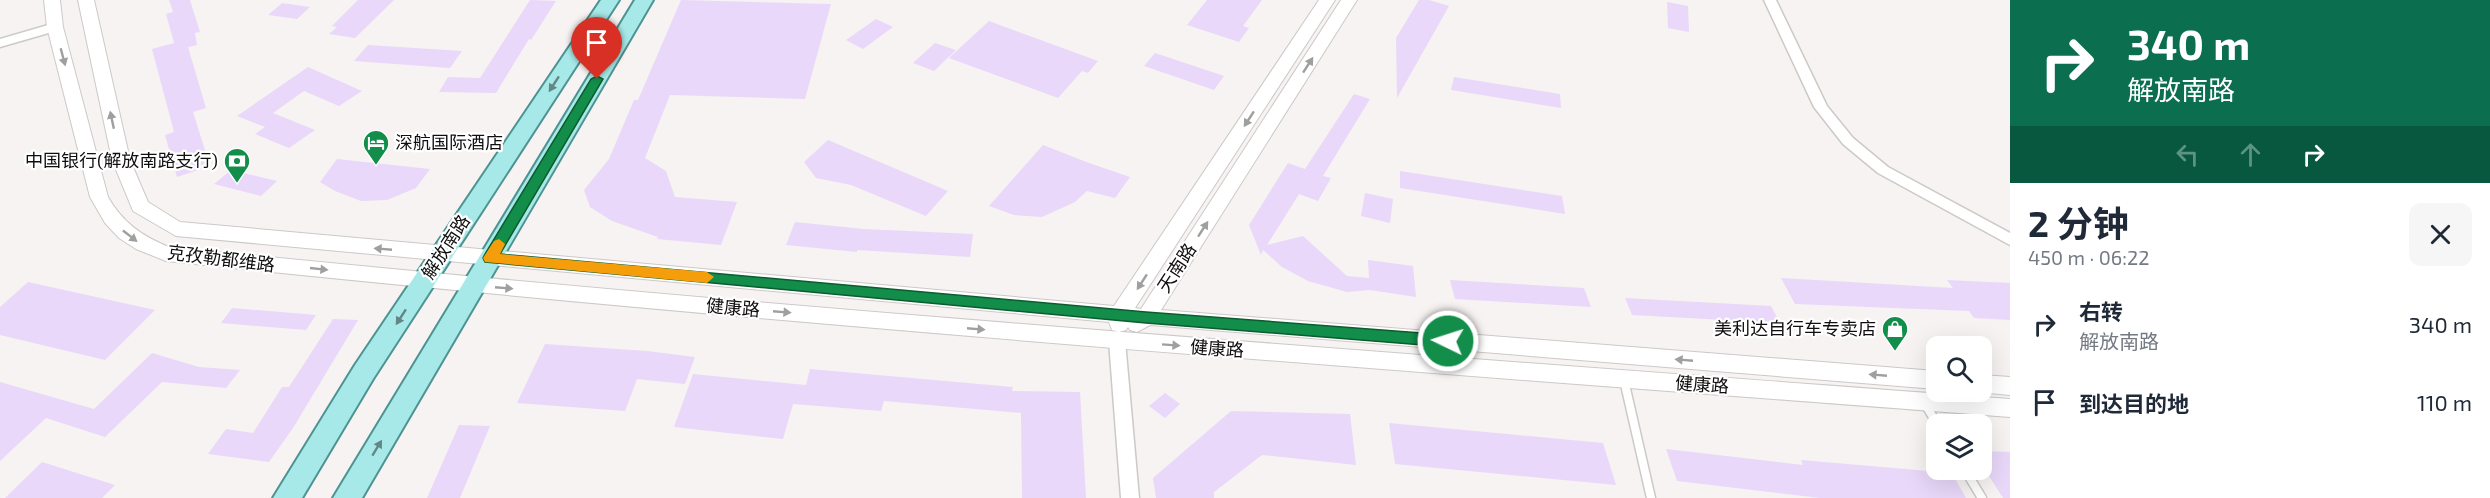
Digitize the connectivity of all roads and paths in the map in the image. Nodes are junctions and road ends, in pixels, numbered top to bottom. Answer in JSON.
{"nodes":[{"id":1,"x":52,"y":0,"type":"edge"},
{"id":2,"x":86,"y":0,"type":"edge"},
{"id":3,"x":610,"y":0,"type":"edge"},
{"id":4,"x":644,"y":0,"type":"edge"},
{"id":5,"x":1327,"y":0,"type":"edge"},
{"id":6,"x":1349,"y":0,"type":"edge"},
{"id":7,"x":1770,"y":0,"type":"edge"},
{"id":8,"x":55,"y":27,"type":"junction"},
{"id":9,"x":0,"y":43,"type":"edge"},
{"id":10,"x":2010,"y":240,"type":"edge"},
{"id":11,"x":442,"y":254,"type":"junction"},
{"id":12,"x":490,"y":258,"type":"junction"},
{"id":13,"x":425,"y":279,"type":"junction"},
{"id":14,"x":474,"y":285,"type":"junction"},
{"id":15,"x":1120,"y":314,"type":"junction"},
{"id":16,"x":1146,"y":317,"type":"junction"},
{"id":17,"x":1117,"y":341,"type":"junction"},
{"id":18,"x":1624,"y":379,"type":"junction"},
{"id":19,"x":1926,"y":379,"type":"edge"},
{"id":20,"x":1992,"y":385,"type":"edge"},
{"id":21,"x":2010,"y":386,"type":"edge"},
{"id":22,"x":1923,"y":401,"type":"junction"},
{"id":23,"x":2010,"y":408,"type":"edge"},
{"id":24,"x":1931,"y":414,"type":"edge"},
{"id":25,"x":1971,"y":480,"type":"edge"},
{"id":26,"x":287,"y":498,"type":"edge"},
{"id":27,"x":347,"y":498,"type":"edge"},
{"id":28,"x":1130,"y":498,"type":"edge"},
{"id":29,"x":1651,"y":498,"type":"edge"},
{"id":30,"x":1982,"y":498,"type":"edge"}],
"edges":[{"from":1,"to":8,"type":"main road","name":"克孜勒都维路"},
{"from":11,"to":2,"type":"main road","name":"克孜勒都维路","one_way":true},
{"from":3,"to":11,"type":"main road","name":"解放南路","one_way":true},
{"from":4,"to":12,"type":"main road"},
{"from":5,"to":15,"type":"main road","name":"天南路","one_way":true},
{"from":16,"to":6,"type":"main road","name":"天南路","one_way":true},
{"from":7,"to":10,"type":"street"},
{"from":8,"to":9,"type":"street"},
{"from":8,"to":13,"type":"main road","name":"克孜勒都维路","one_way":true},
{"from":11,"to":12,"type":"main road","name":"健康路"},
{"from":11,"to":13,"type":"main road","name":"解放南路"},
{"from":12,"to":14,"type":"main road"},
{"from":12,"to":15,"type":"main road","name":"健康路"},
{"from":13,"to":14,"type":"main road","name":"健康路"},
{"from":13,"to":26,"type":"main road","name":"解放南路","one_way":true},
{"from":14,"to":17,"type":"main road","name":"健康路","one_way":true},
{"from":27,"to":14,"type":"main road","one_way":true},
{"from":15,"to":16,"type":"main road","name":"健康路"},
{"from":15,"to":17,"type":"main road","name":"天南路"},
{"from":16,"to":17,"type":"main road","name":"天南路"},
{"from":19,"to":16,"type":"main road","name":"健康路","one_way":true},
{"from":17,"to":18,"type":"main road","name":"健康路","one_way":true},
{"from":17,"to":28,"type":"street"},
{"from":18,"to":22,"type":"main road","name":"健康路"},
{"from":18,"to":29,"type":"lane"},
{"from":20,"to":21,"type":"main road"},
{"from":22,"to":23,"type":"main road","name":"健康路"},
{"from":22,"to":24,"type":"lane"},
{"from":25,"to":30,"type":"lane"}]}
